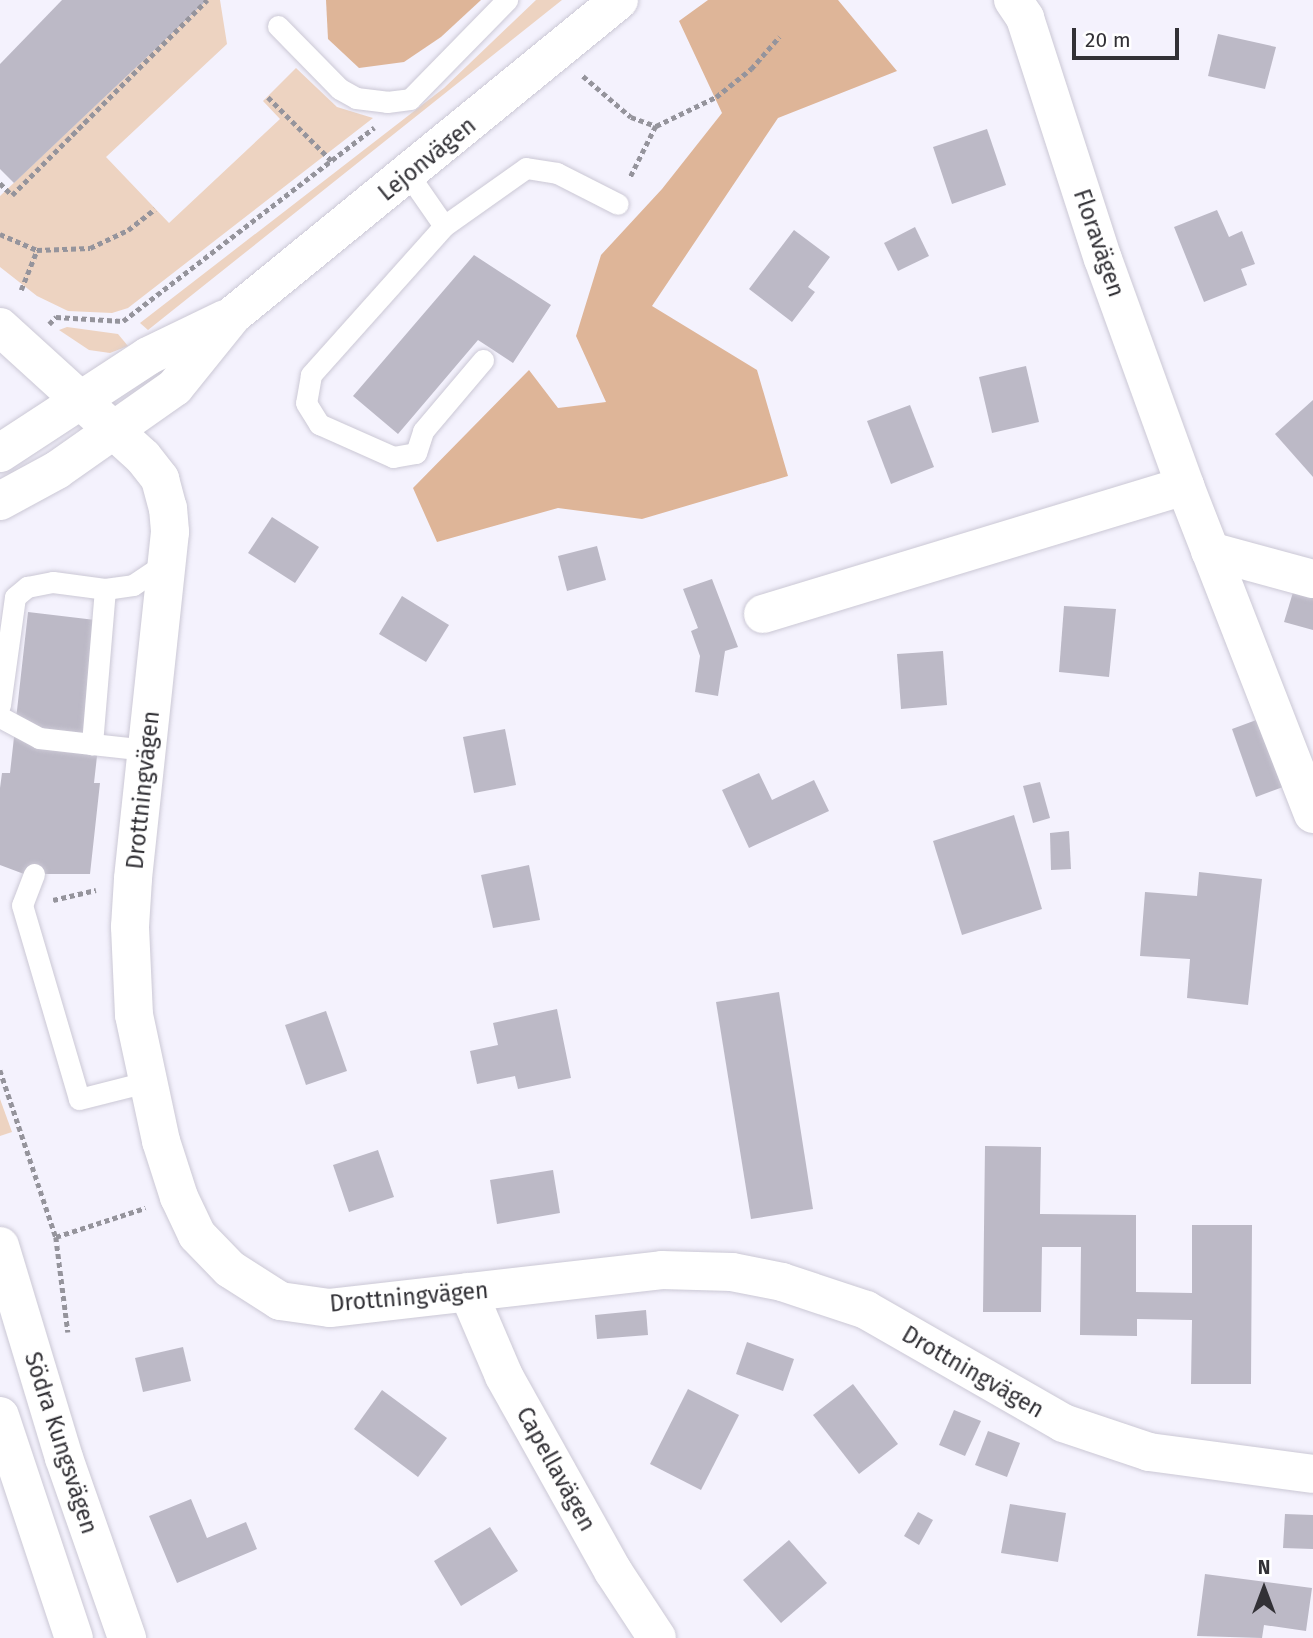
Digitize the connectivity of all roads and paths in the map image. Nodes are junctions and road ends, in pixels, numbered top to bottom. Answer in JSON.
{"nodes":[{"id":1,"x":207,"y":0,"type":"edge"},
{"id":2,"x":506,"y":0,"type":"edge"},
{"id":3,"x":619,"y":0,"type":"edge"},
{"id":4,"x":1013,"y":0,"type":"edge"},
{"id":5,"x":278,"y":26,"type":"dead end"},
{"id":6,"x":779,"y":37,"type":"dead end"},
{"id":7,"x":580,"y":74,"type":"dead end"},
{"id":8,"x":268,"y":97,"type":"dead end"},
{"id":9,"x":410,"y":99,"type":"junction"},
{"id":10,"x":656,"y":125,"type":"junction"},
{"id":11,"x":334,"y":163,"type":"junction"},
{"id":12,"x":408,"y":174,"type":"junction"},
{"id":13,"x":0,"y":183,"type":"edge"},
{"id":14,"x":618,"y":204,"type":"joint"},
{"id":15,"x":155,"y":209,"type":"dead end"},
{"id":16,"x":444,"y":226,"type":"junction"},
{"id":17,"x":0,"y":234,"type":"edge"},
{"id":18,"x":37,"y":250,"type":"junction"},
{"id":19,"x":21,"y":290,"type":"dead end"},
{"id":20,"x":233,"y":315,"type":"junction"},
{"id":21,"x":57,"y":317,"type":"dead end"},
{"id":22,"x":0,"y":327,"type":"edge"},
{"id":23,"x":483,"y":360,"type":"dead end"},
{"id":24,"x":85,"y":400,"type":"junction"},
{"id":25,"x":116,"y":430,"type":"junction"},
{"id":26,"x":0,"y":453,"type":"edge"},
{"id":27,"x":1185,"y":486,"type":"junction"},
{"id":28,"x":0,"y":501,"type":"edge"},
{"id":29,"x":1210,"y":551,"type":"junction"},
{"id":30,"x":166,"y":563,"type":"junction"},
{"id":31,"x":1313,"y":579,"type":"edge"},
{"id":32,"x":105,"y":589,"type":"junction"},
{"id":33,"x":763,"y":614,"type":"dead end"},
{"id":34,"x":0,"y":705,"type":"edge"},
{"id":35,"x":0,"y":717,"type":"edge"},
{"id":36,"x":92,"y":744,"type":"junction"},
{"id":37,"x":147,"y":750,"type":"junction"},
{"id":38,"x":1313,"y":814,"type":"edge"},
{"id":39,"x":34,"y":874,"type":"dead end"},
{"id":40,"x":0,"y":1070,"type":"edge"},
{"id":41,"x":146,"y":1082,"type":"junction"},
{"id":42,"x":179,"y":1197,"type":"junction"},
{"id":43,"x":56,"y":1237,"type":"junction"},
{"id":44,"x":0,"y":1246,"type":"edge"},
{"id":45,"x":468,"y":1292,"type":"junction"},
{"id":46,"x":69,"y":1345,"type":"dead end"},
{"id":47,"x":0,"y":1416,"type":"edge"},
{"id":48,"x":1313,"y":1474,"type":"edge"},
{"id":49,"x":75,"y":1638,"type":"edge"},
{"id":50,"x":127,"y":1638,"type":"edge"},
{"id":51,"x":656,"y":1638,"type":"edge"}],
"edges":[{"from":1,"to":13,"type":"path"},
{"from":2,"to":9,"type":"lane"},
{"from":3,"to":12,"type":"street","name":"Lejonvägen"},
{"from":4,"to":27,"type":"street","name":"Floravägen"},
{"from":5,"to":9,"type":"lane"},
{"from":6,"to":10,"type":"path"},
{"from":7,"to":10,"type":"path"},
{"from":8,"to":11,"type":"path"},
{"from":9,"to":11,"type":"path"},
{"from":10,"to":14,"type":"path"},
{"from":11,"to":21,"type":"path"},
{"from":12,"to":16,"type":"lane"},
{"from":12,"to":20,"type":"street","name":"Lejonvägen"},
{"from":14,"to":16,"type":"lane"},
{"from":15,"to":18,"type":"path"},
{"from":16,"to":23,"type":"lane"},
{"from":17,"to":18,"type":"path"},
{"from":18,"to":19,"type":"path"},
{"from":20,"to":24,"type":"street","name":"Lejonvägen"},
{"from":20,"to":25,"type":"street","name":"Lejonvägen"},
{"from":22,"to":24,"type":"street","name":"Drottningvägen"},
{"from":24,"to":25,"type":"street","name":"Drottningvägen"},
{"from":24,"to":26,"type":"street","name":"Lejonvägen"},
{"from":25,"to":28,"type":"street","name":"Lejonvägen"},
{"from":25,"to":30,"type":"street","name":"Drottningvägen"},
{"from":27,"to":29,"type":"street","name":"Floravägen"},
{"from":27,"to":33,"type":"street"},
{"from":29,"to":31,"type":"street"},
{"from":29,"to":38,"type":"street","name":"Floravägen"},
{"from":30,"to":32,"type":"lane"},
{"from":30,"to":37,"type":"street","name":"Drottningvägen"},
{"from":32,"to":34,"type":"lane"},
{"from":32,"to":36,"type":"lane"},
{"from":35,"to":36,"type":"lane"},
{"from":36,"to":37,"type":"lane"},
{"from":37,"to":41,"type":"street","name":"Drottningvägen"},
{"from":39,"to":41,"type":"lane"},
{"from":40,"to":43,"type":"path"},
{"from":41,"to":42,"type":"street","name":"Drottningvägen"},
{"from":42,"to":43,"type":"path"},
{"from":42,"to":45,"type":"street","name":"Drottningvägen"},
{"from":43,"to":46,"type":"path"},
{"from":44,"to":50,"type":"street","name":"Södra Kungsvägen"},
{"from":45,"to":48,"type":"street","name":"Drottningvägen"},
{"from":45,"to":51,"type":"street","name":"Capellavägen"},
{"from":47,"to":49,"type":"street"}]}
